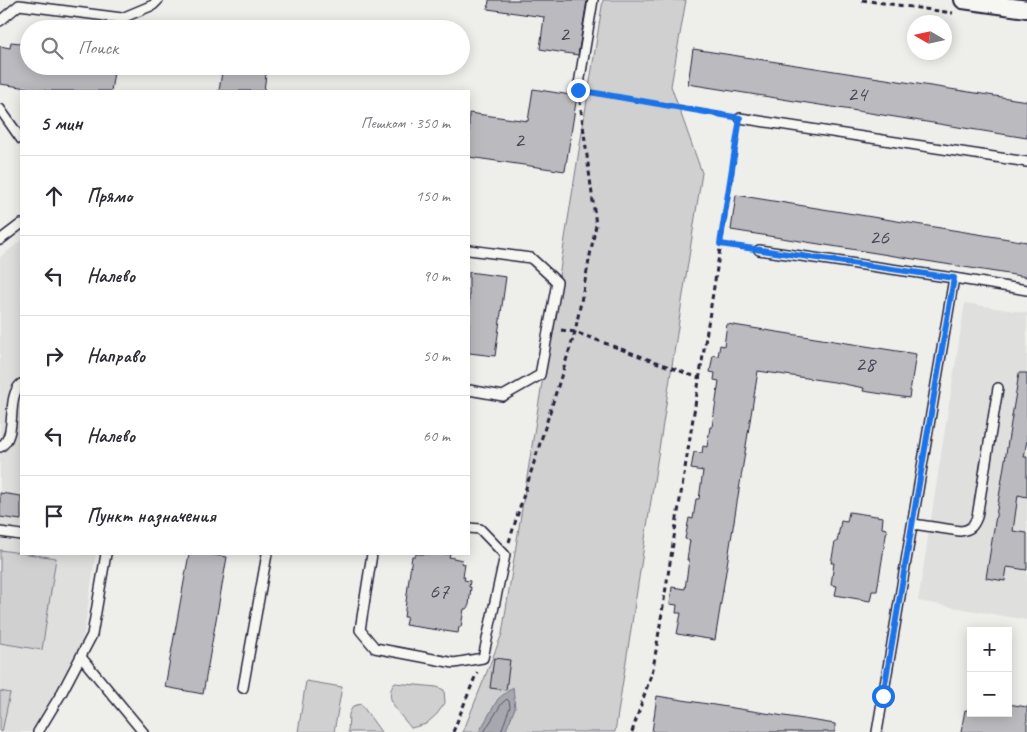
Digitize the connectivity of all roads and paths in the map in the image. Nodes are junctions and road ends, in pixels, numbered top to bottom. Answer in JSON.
{"nodes":[{"id":1,"x":158,"y":0,"type":"edge"},
{"id":2,"x":593,"y":0,"type":"edge"},
{"id":3,"x":862,"y":0,"type":"edge"},
{"id":4,"x":961,"y":7,"type":"edge"},
{"id":5,"x":1027,"y":9,"type":"edge"},
{"id":6,"x":0,"y":21,"type":"edge"},
{"id":7,"x":578,"y":90,"type":"joint"},
{"id":8,"x":0,"y":109,"type":"edge"},
{"id":9,"x":740,"y":118,"type":"junction"},
{"id":10,"x":20,"y":138,"type":"edge"},
{"id":11,"x":1027,"y":162,"type":"edge"},
{"id":12,"x":20,"y":225,"type":"edge"},
{"id":13,"x":0,"y":240,"type":"edge"},
{"id":14,"x":720,"y":244,"type":"junction"},
{"id":15,"x":470,"y":250,"type":"edge"},
{"id":16,"x":759,"y":250,"type":"joint"},
{"id":17,"x":954,"y":278,"type":"junction"},
{"id":18,"x":1027,"y":290,"type":"edge"},
{"id":19,"x":549,"y":328,"type":"junction"},
{"id":20,"x":699,"y":378,"type":"junction"},
{"id":21,"x":20,"y":385,"type":"edge"},
{"id":22,"x":998,"y":388,"type":"dead end"},
{"id":23,"x":470,"y":390,"type":"edge"},
{"id":24,"x":0,"y":447,"type":"edge"},
{"id":25,"x":913,"y":524,"type":"junction"},
{"id":26,"x":470,"y":528,"type":"edge"},
{"id":27,"x":0,"y":532,"type":"edge"},
{"id":28,"x":20,"y":535,"type":"edge"},
{"id":29,"x":106,"y":555,"type":"edge"},
{"id":30,"x":268,"y":555,"type":"edge"},
{"id":31,"x":372,"y":555,"type":"edge"},
{"id":32,"x":80,"y":657,"type":"junction"},
{"id":33,"x":483,"y":658,"type":"junction"},
{"id":34,"x":243,"y":688,"type":"dead end"},
{"id":35,"x":38,"y":732,"type":"edge"},
{"id":36,"x":143,"y":732,"type":"edge"},
{"id":37,"x":453,"y":732,"type":"edge"},
{"id":38,"x":632,"y":732,"type":"edge"},
{"id":39,"x":877,"y":732,"type":"edge"}],
"edges":[{"from":1,"to":6,"type":"lane"},
{"from":2,"to":7,"type":"lane"},
{"from":3,"to":4,"type":"path"},
{"from":4,"to":5,"type":"street"},
{"from":7,"to":9,"type":"path"},
{"from":8,"to":10,"type":"lane"},
{"from":9,"to":11,"type":"lane"},
{"from":9,"to":14,"type":"path"},
{"from":12,"to":13,"type":"lane"},
{"from":14,"to":16,"type":"path"},
{"from":14,"to":20,"type":"path"},
{"from":15,"to":19,"type":"lane"},
{"from":16,"to":17,"type":"lane"},
{"from":17,"to":18,"type":"lane"},
{"from":17,"to":25,"type":"lane"},
{"from":19,"to":20,"type":"path"},
{"from":19,"to":23,"type":"lane"},
{"from":20,"to":38,"type":"path"},
{"from":21,"to":24,"type":"lane"},
{"from":22,"to":25,"type":"lane"},
{"from":25,"to":39,"type":"lane"},
{"from":26,"to":33,"type":"lane"},
{"from":27,"to":28,"type":"lane"},
{"from":29,"to":32,"type":"lane"},
{"from":30,"to":34,"type":"lane"},
{"from":31,"to":33,"type":"lane"},
{"from":32,"to":35,"type":"lane"},
{"from":32,"to":36,"type":"lane"},
{"from":33,"to":37,"type":"path"}]}
